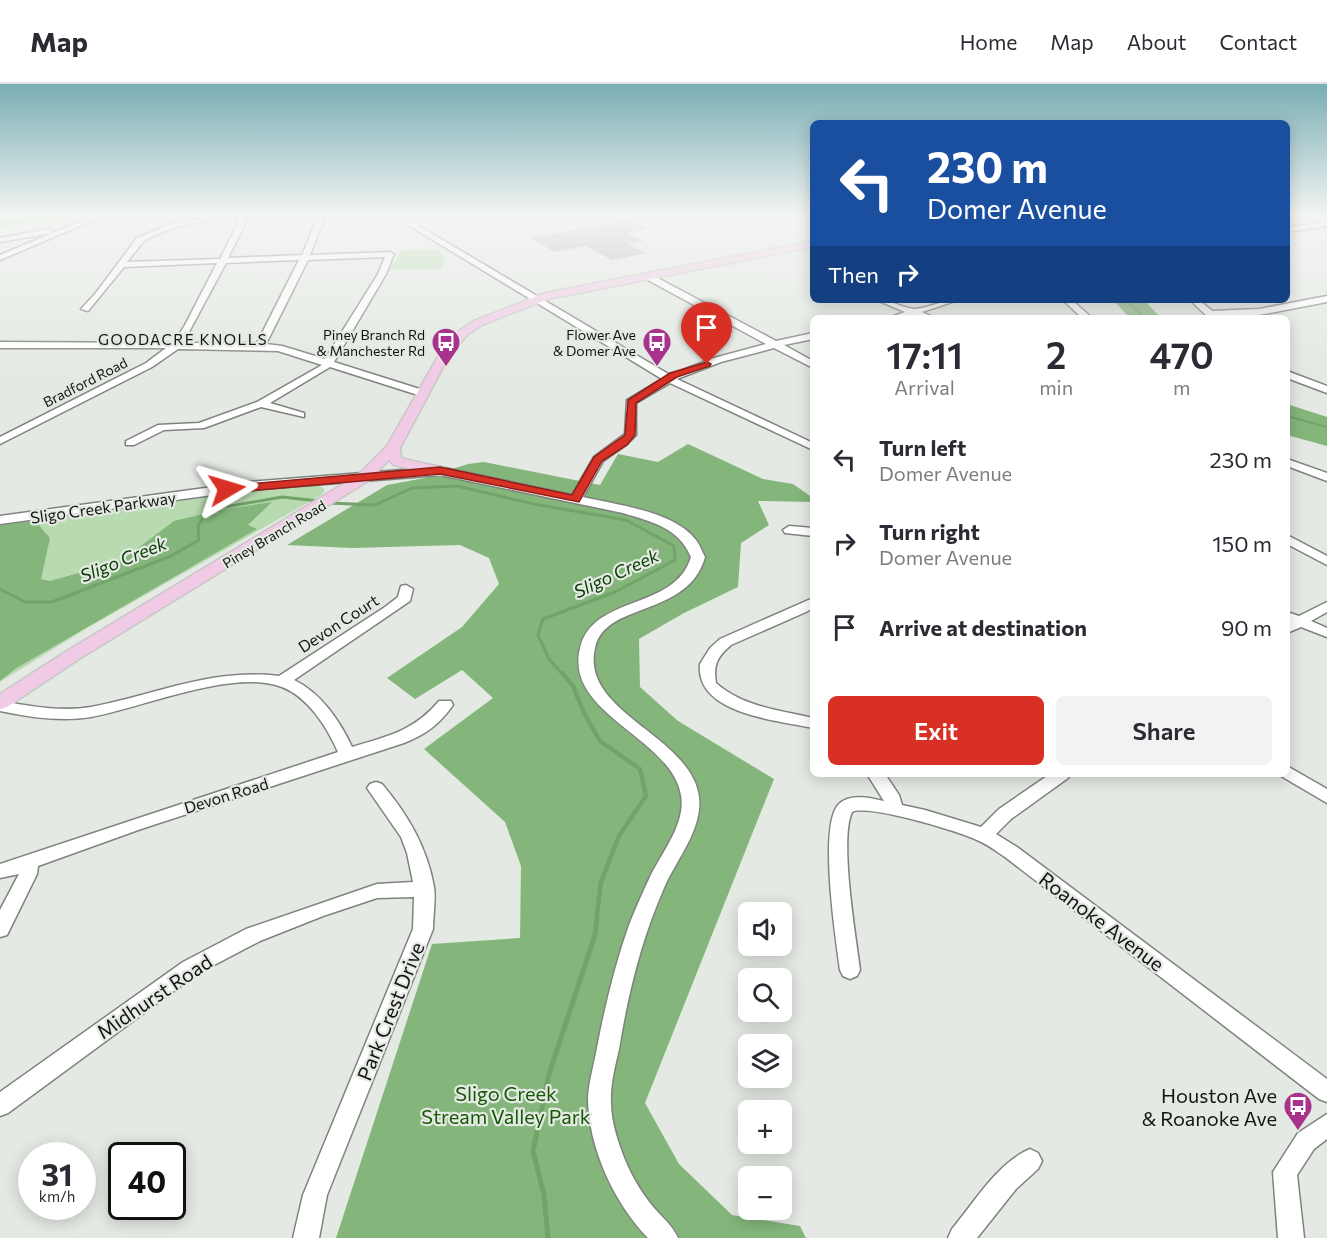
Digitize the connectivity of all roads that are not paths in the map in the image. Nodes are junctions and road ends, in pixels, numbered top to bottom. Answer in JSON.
{"nodes":[{"id":1,"x":118,"y":268,"type":"edge"},
{"id":2,"x":219,"y":268,"type":"edge"},
{"id":3,"x":300,"y":268,"type":"edge"},
{"id":4,"x":384,"y":268,"type":"edge"},
{"id":5,"x":483,"y":268,"type":"edge"},
{"id":6,"x":700,"y":268,"type":"edge"},
{"id":7,"x":650,"y":277,"type":"junction"},
{"id":8,"x":536,"y":299,"type":"junction"},
{"id":9,"x":1327,"y":299,"type":"edge"},
{"id":10,"x":888,"y":303,"type":"edge"},
{"id":11,"x":944,"y":303,"type":"edge"},
{"id":12,"x":1070,"y":303,"type":"edge"},
{"id":13,"x":1197,"y":303,"type":"edge"},
{"id":14,"x":85,"y":309,"type":"dead end"},
{"id":15,"x":913,"y":312,"type":"junction"},
{"id":16,"x":904,"y":315,"type":"edge"},
{"id":17,"x":922,"y":315,"type":"edge"},
{"id":18,"x":1084,"y":315,"type":"edge"},
{"id":19,"x":1211,"y":315,"type":"edge"},
{"id":20,"x":1224,"y":315,"type":"edge"},
{"id":21,"x":810,"y":337,"type":"edge"},
{"id":22,"x":178,"y":344,"type":"junction"},
{"id":23,"x":0,"y":345,"type":"edge"},
{"id":24,"x":776,"y":345,"type":"junction"},
{"id":25,"x":260,"y":346,"type":"junction"},
{"id":26,"x":810,"y":362,"type":"edge"},
{"id":27,"x":328,"y":364,"type":"junction"},
{"id":28,"x":1290,"y":377,"type":"edge"},
{"id":29,"x":668,"y":378,"type":"junction"},
{"id":30,"x":1327,"y":390,"type":"edge"},
{"id":31,"x":422,"y":393,"type":"junction"},
{"id":32,"x":261,"y":404,"type":"junction"},
{"id":33,"x":300,"y":415,"type":"dead end"},
{"id":34,"x":0,"y":441,"type":"edge"},
{"id":35,"x":130,"y":443,"type":"dead end"},
{"id":36,"x":810,"y":446,"type":"edge"},
{"id":37,"x":393,"y":448,"type":"junction"},
{"id":38,"x":1290,"y":463,"type":"edge"},
{"id":39,"x":440,"y":471,"type":"junction"},
{"id":40,"x":1327,"y":477,"type":"edge"},
{"id":41,"x":363,"y":478,"type":"junction"},
{"id":42,"x":576,"y":499,"type":"junction"},
{"id":43,"x":0,"y":520,"type":"edge"},
{"id":44,"x":789,"y":530,"type":"dead end"},
{"id":45,"x":810,"y":532,"type":"edge"},
{"id":46,"x":1290,"y":541,"type":"edge"},
{"id":47,"x":1327,"y":561,"type":"edge"},
{"id":48,"x":406,"y":589,"type":"dead end"},
{"id":49,"x":810,"y":604,"type":"edge"},
{"id":50,"x":1327,"y":606,"type":"edge"},
{"id":51,"x":1294,"y":619,"type":"edge"},
{"id":52,"x":1327,"y":633,"type":"edge"},
{"id":53,"x":282,"y":681,"type":"junction"},
{"id":54,"x":0,"y":705,"type":"edge"},
{"id":55,"x":445,"y":705,"type":"dead end"},
{"id":56,"x":810,"y":722,"type":"edge"},
{"id":57,"x":347,"y":754,"type":"junction"},
{"id":58,"x":1290,"y":774,"type":"edge"},
{"id":59,"x":877,"y":777,"type":"edge"},
{"id":60,"x":1058,"y":777,"type":"edge"},
{"id":61,"x":376,"y":788,"type":"dead end"},
{"id":62,"x":1327,"y":797,"type":"edge"},
{"id":63,"x":894,"y":810,"type":"junction"},
{"id":64,"x":984,"y":835,"type":"junction"},
{"id":65,"x":29,"y":861,"type":"junction"},
{"id":66,"x":0,"y":871,"type":"edge"},
{"id":67,"x":425,"y":889,"type":"junction"},
{"id":68,"x":0,"y":929,"type":"edge"},
{"id":69,"x":850,"y":970,"type":"dead end"},
{"id":70,"x":1327,"y":1092,"type":"edge"},
{"id":71,"x":0,"y":1105,"type":"edge"},
{"id":72,"x":1327,"y":1125,"type":"edge"},
{"id":73,"x":1030,"y":1161,"type":"dead end"},
{"id":74,"x":306,"y":1238,"type":"edge"},
{"id":75,"x":665,"y":1238,"type":"edge"},
{"id":76,"x":961,"y":1238,"type":"edge"},
{"id":77,"x":1291,"y":1238,"type":"edge"}],
"edges":[{"from":1,"to":14,"type":"street"},
{"from":2,"to":22,"type":"street","name":"Bradford Road"},
{"from":3,"to":25,"type":"street"},
{"from":4,"to":27,"type":"street"},
{"from":5,"to":8,"type":"street"},
{"from":6,"to":7,"type":"main road","name":"Piney Branch Road"},
{"from":7,"to":8,"type":"main road","name":"Piney Branch Road"},
{"from":7,"to":24,"type":"street"},
{"from":8,"to":29,"type":"street"},
{"from":8,"to":31,"type":"main road","name":"Piney Branch Road"},
{"from":9,"to":20,"type":"street"},
{"from":10,"to":15,"type":"street"},
{"from":11,"to":15,"type":"street"},
{"from":12,"to":18,"type":"street"},
{"from":13,"to":19,"type":"street"},
{"from":15,"to":16,"type":"street"},
{"from":15,"to":17,"type":"street"},
{"from":21,"to":24,"type":"street"},
{"from":22,"to":23,"type":"street"},
{"from":22,"to":25,"type":"street"},
{"from":22,"to":34,"type":"street","name":"Bradford Road"},
{"from":24,"to":26,"type":"street"},
{"from":24,"to":29,"type":"street"},
{"from":25,"to":27,"type":"street"},
{"from":27,"to":31,"type":"street"},
{"from":27,"to":32,"type":"street"},
{"from":28,"to":30,"type":"street"},
{"from":29,"to":36,"type":"street"},
{"from":29,"to":42,"type":"street"},
{"from":31,"to":37,"type":"main road","name":"Piney Branch Road"},
{"from":32,"to":33,"type":"street"},
{"from":32,"to":35,"type":"street"},
{"from":37,"to":39,"type":"main road"},
{"from":37,"to":41,"type":"main road","name":"Piney Branch Road"},
{"from":38,"to":40,"type":"street"},
{"from":39,"to":41,"type":"street","name":"Sligo Creek Parkway"},
{"from":39,"to":42,"type":"street","name":"Sligo Creek Parkway"},
{"from":41,"to":43,"type":"street","name":"Sligo Creek Parkway"},
{"from":41,"to":54,"type":"main road","name":"Piney Branch Road"},
{"from":42,"to":75,"type":"street","name":"Sligo Creek Parkway"},
{"from":44,"to":45,"type":"street"},
{"from":46,"to":47,"type":"street"},
{"from":48,"to":53,"type":"street","name":"Devon Court"},
{"from":49,"to":56,"type":"street"},
{"from":50,"to":51,"type":"street"},
{"from":51,"to":52,"type":"street"},
{"from":53,"to":54,"type":"street"},
{"from":53,"to":57,"type":"street"},
{"from":55,"to":57,"type":"street","name":"Devon Road"},
{"from":57,"to":65,"type":"street","name":"Devon Road"},
{"from":58,"to":62,"type":"street"},
{"from":59,"to":63,"type":"street"},
{"from":60,"to":64,"type":"street"},
{"from":61,"to":67,"type":"street","name":"Park Crest Drive"},
{"from":63,"to":64,"type":"street","name":"Roanoke Avenue"},
{"from":63,"to":69,"type":"street","name":"Roanoke Avenue"},
{"from":64,"to":70,"type":"street","name":"Roanoke Avenue"},
{"from":65,"to":66,"type":"street","name":"Devon Road"},
{"from":65,"to":68,"type":"street"},
{"from":67,"to":71,"type":"street","name":"Midhurst Road"},
{"from":67,"to":74,"type":"street","name":"Park Crest Drive"},
{"from":72,"to":77,"type":"street"},
{"from":73,"to":76,"type":"street"}]}
